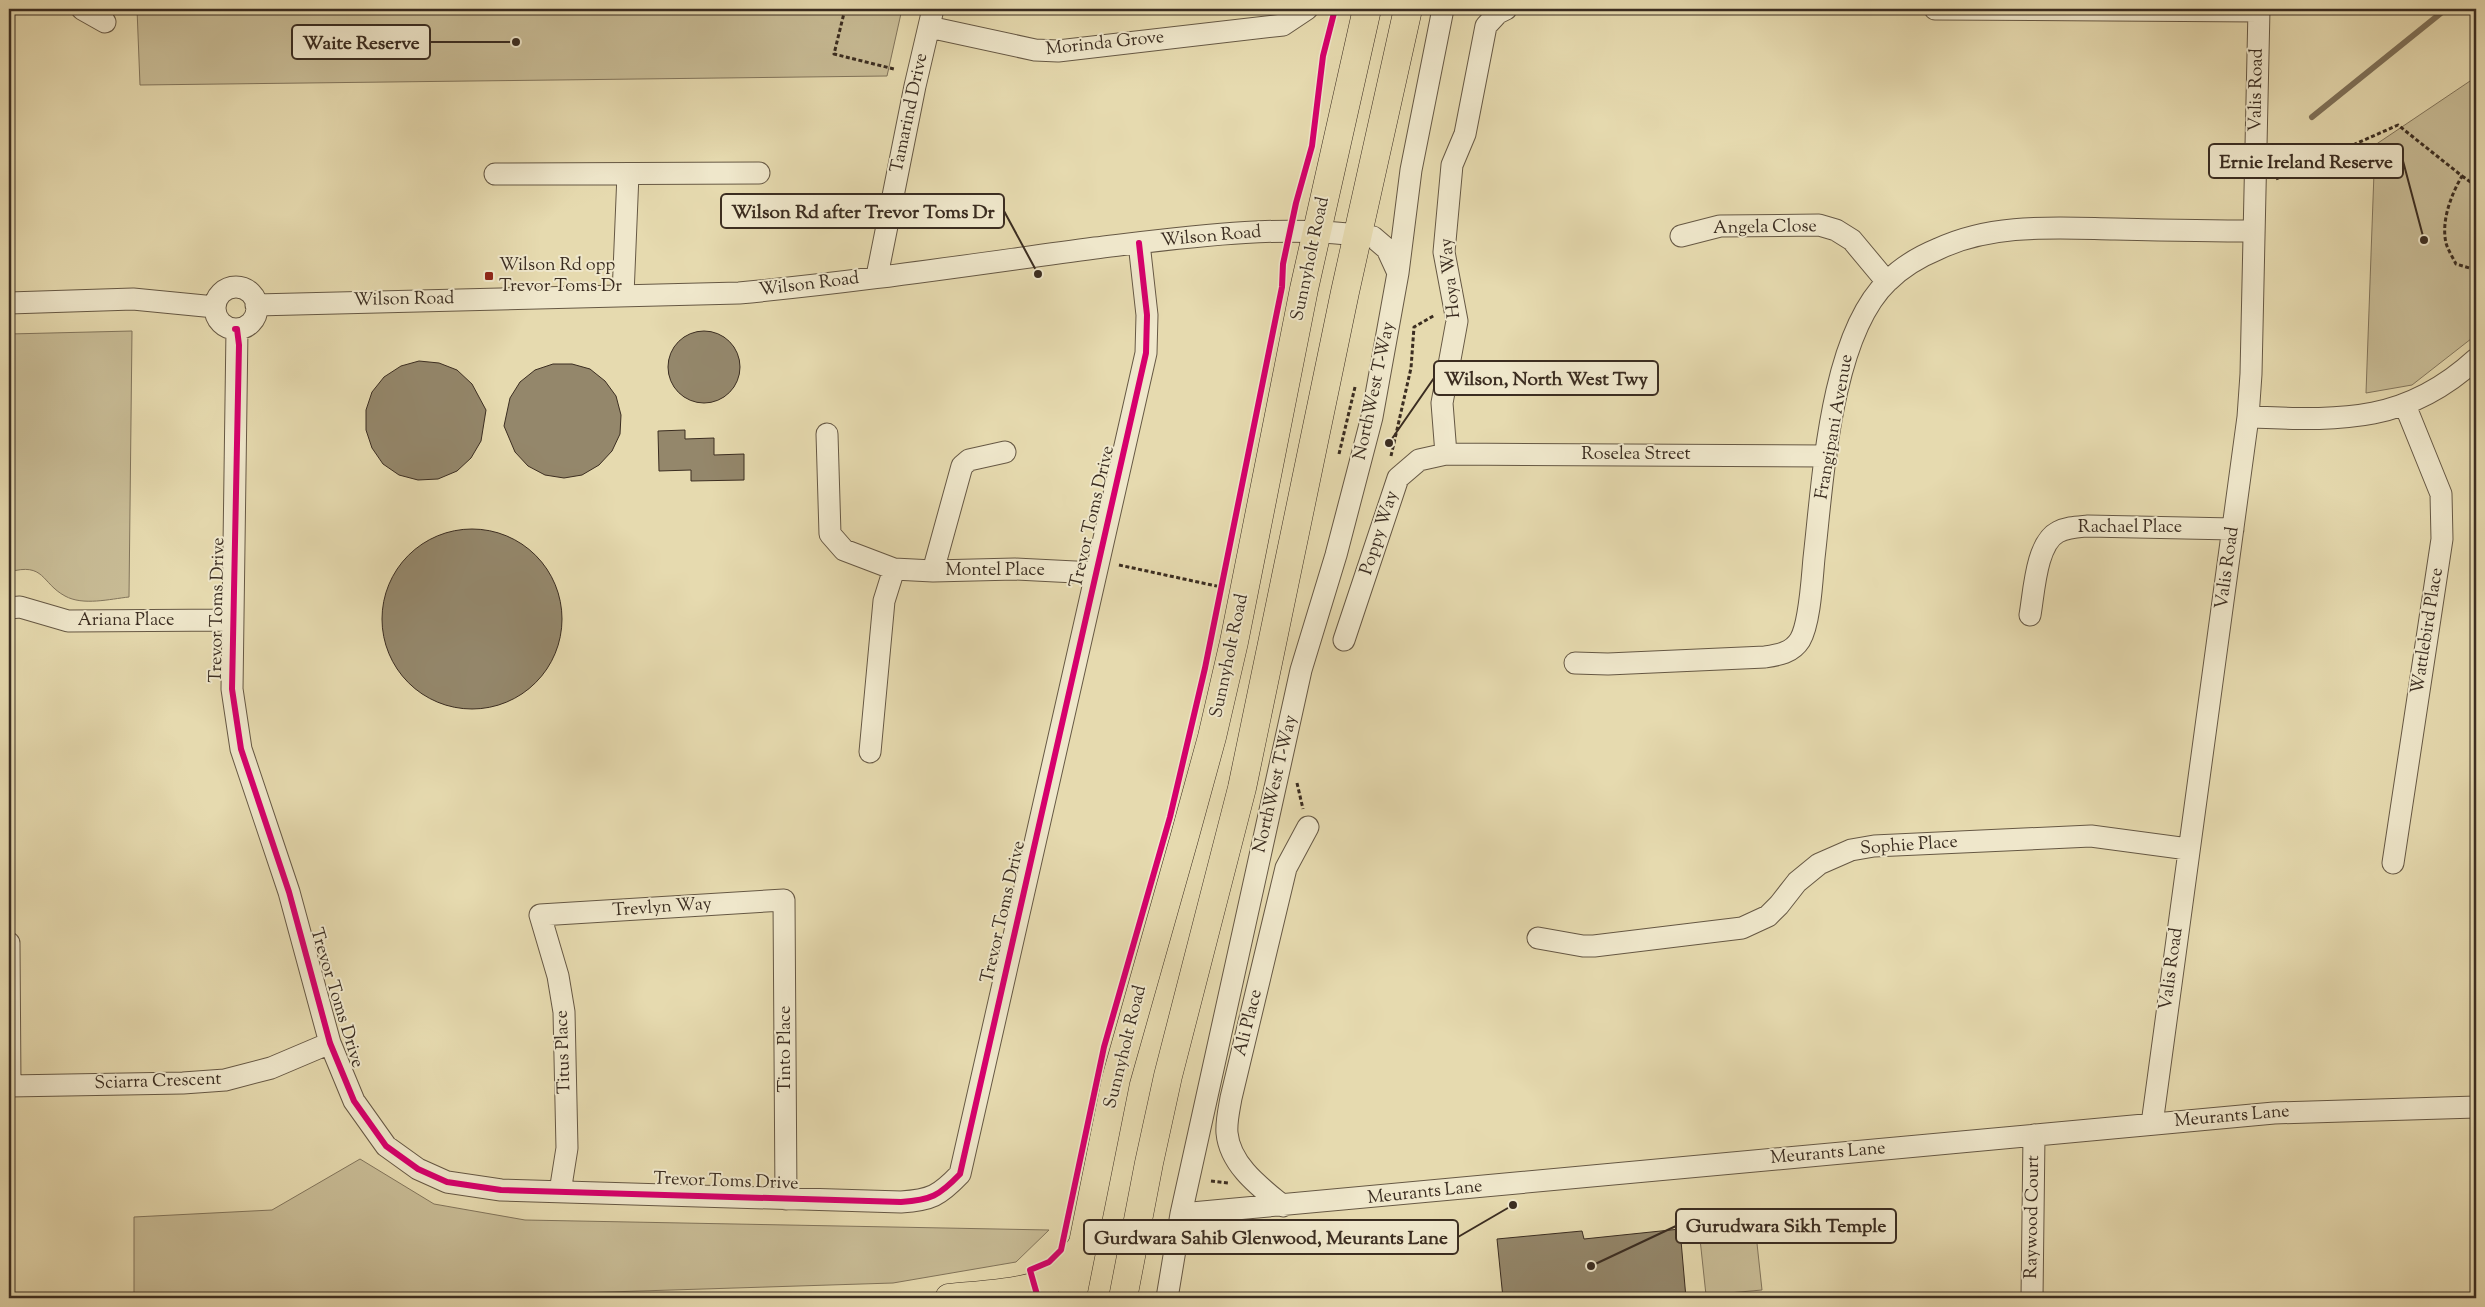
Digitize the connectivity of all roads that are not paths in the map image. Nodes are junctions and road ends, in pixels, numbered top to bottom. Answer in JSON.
{"nodes":[{"id":1,"x":82,"y":9,"type":"edge"},
{"id":2,"x":1307,"y":9,"type":"edge"},
{"id":3,"x":1367,"y":9,"type":"edge"},
{"id":4,"x":1408,"y":9,"type":"edge"},
{"id":5,"x":1444,"y":9,"type":"edge"},
{"id":6,"x":1506,"y":9,"type":"edge"},
{"id":7,"x":1935,"y":9,"type":"edge"},
{"id":8,"x":2259,"y":10,"type":"edge"},
{"id":9,"x":931,"y":18,"type":"edge"},
{"id":10,"x":105,"y":22,"type":"dead end"},
{"id":11,"x":759,"y":173,"type":"dead end"},
{"id":12,"x":495,"y":174,"type":"dead end"},
{"id":13,"x":628,"y":174,"type":"junction"},
{"id":14,"x":2254,"y":231,"type":"junction"},
{"id":15,"x":1316,"y":233,"type":"junction"},
{"id":16,"x":1358,"y":235,"type":"junction"},
{"id":17,"x":1681,"y":236,"type":"dead end"},
{"id":18,"x":1139,"y":243,"type":"junction"},
{"id":19,"x":1398,"y":273,"type":"junction"},
{"id":20,"x":878,"y":276,"type":"junction"},
{"id":21,"x":1887,"y":282,"type":"junction"},
{"id":22,"x":623,"y":295,"type":"junction"},
{"id":23,"x":9,"y":303,"type":"edge"},
{"id":24,"x":256,"y":305,"type":"junction"},
{"id":25,"x":215,"y":307,"type":"junction"},
{"id":26,"x":238,"y":329,"type":"junction"},
{"id":27,"x":2476,"y":359,"type":"edge"},
{"id":28,"x":2405,"y":405,"type":"junction"},
{"id":29,"x":2248,"y":417,"type":"junction"},
{"id":30,"x":827,"y":434,"type":"dead end"},
{"id":31,"x":1005,"y":452,"type":"dead end"},
{"id":32,"x":1446,"y":454,"type":"junction"},
{"id":33,"x":1826,"y":456,"type":"junction"},
{"id":34,"x":2233,"y":529,"type":"junction"},
{"id":35,"x":1097,"y":567,"type":"junction"},
{"id":36,"x":894,"y":569,"type":"junction"},
{"id":37,"x":933,"y":570,"type":"junction"},
{"id":38,"x":14,"y":608,"type":"edge"},
{"id":39,"x":2030,"y":616,"type":"dead end"},
{"id":40,"x":233,"y":620,"type":"junction"},
{"id":41,"x":1344,"y":640,"type":"dead end"},
{"id":42,"x":1575,"y":663,"type":"dead end"},
{"id":43,"x":870,"y":752,"type":"dead end"},
{"id":44,"x":1308,"y":826,"type":"dead end"},
{"id":45,"x":2188,"y":849,"type":"junction"},
{"id":46,"x":2393,"y":863,"type":"dead end"},
{"id":47,"x":784,"y":900,"type":"joint"},
{"id":48,"x":540,"y":915,"type":"joint"},
{"id":49,"x":1538,"y":938,"type":"dead end"},
{"id":50,"x":9,"y":943,"type":"edge"},
{"id":51,"x":330,"y":1043,"type":"junction"},
{"id":52,"x":10,"y":1086,"type":"edge"},
{"id":53,"x":2476,"y":1106,"type":"edge"},
{"id":54,"x":2152,"y":1124,"type":"junction"},
{"id":55,"x":2034,"y":1135,"type":"junction"},
{"id":56,"x":560,"y":1192,"type":"junction"},
{"id":57,"x":786,"y":1199,"type":"junction"},
{"id":58,"x":1283,"y":1206,"type":"junction"},
{"id":59,"x":1181,"y":1214,"type":"junction"},
{"id":60,"x":1082,"y":1246,"type":"junction"},
{"id":61,"x":949,"y":1298,"type":"edge"},
{"id":62,"x":1072,"y":1298,"type":"edge"},
{"id":63,"x":1124,"y":1298,"type":"edge"},
{"id":64,"x":1167,"y":1298,"type":"edge"},
{"id":65,"x":2032,"y":1298,"type":"edge"}],
"edges":[{"from":1,"to":10,"type":"street"},
{"from":2,"to":9,"type":"street","name":"Morinda Grove"},
{"from":3,"to":15,"type":"main road","name":"Sunnyholt Road"},
{"from":4,"to":16,"type":"main road"},
{"from":5,"to":19,"type":"street","name":"NorthWest T-Way"},
{"from":6,"to":32,"type":"street","name":"Hoya Way"},
{"from":7,"to":8,"type":"street"},
{"from":8,"to":14,"type":"street","name":"Valis Road"},
{"from":9,"to":20,"type":"street","name":"Tamarind Drive"},
{"from":11,"to":13,"type":"street"},
{"from":12,"to":13,"type":"street"},
{"from":13,"to":22,"type":"street"},
{"from":14,"to":21,"type":"street","name":"Frangipani Avenue"},
{"from":14,"to":29,"type":"street","name":"Valis Road"},
{"from":15,"to":16,"type":"street","name":"Wilson Road"},
{"from":15,"to":18,"type":"street","name":"Wilson Road"},
{"from":15,"to":60,"type":"main road","name":"Sunnyholt Road"},
{"from":16,"to":19,"type":"street"},
{"from":16,"to":63,"type":"main road"},
{"from":17,"to":21,"type":"street","name":"Angela Close"},
{"from":18,"to":20,"type":"street","name":"Wilson Road"},
{"from":18,"to":35,"type":"street","name":"Trevor Toms Drive"},
{"from":19,"to":59,"type":"street","name":"NorthWest T-Way"},
{"from":20,"to":22,"type":"street","name":"Wilson Road"},
{"from":21,"to":33,"type":"street","name":"Frangipani Avenue"},
{"from":22,"to":24,"type":"street","name":"Wilson Road"},
{"from":23,"to":25,"type":"street"},
{"from":24,"to":25,"type":"street"},
{"from":24,"to":26,"type":"street"},
{"from":25,"to":26,"type":"street"},
{"from":26,"to":40,"type":"street","name":"Trevor Toms Drive"},
{"from":27,"to":28,"type":"street"},
{"from":28,"to":29,"type":"street"},
{"from":28,"to":46,"type":"street","name":"Wattlebird Place"},
{"from":29,"to":34,"type":"street","name":"Valis Road"},
{"from":30,"to":36,"type":"street","name":"Montel Place"},
{"from":31,"to":37,"type":"street"},
{"from":32,"to":33,"type":"street","name":"Roselea Street"},
{"from":32,"to":41,"type":"street","name":"Poppy Way"},
{"from":33,"to":42,"type":"street","name":"Frangipani Avenue"},
{"from":34,"to":39,"type":"street","name":"Rachael Place"},
{"from":34,"to":45,"type":"street","name":"Valis Road"},
{"from":35,"to":37,"type":"street","name":"Montel Place"},
{"from":35,"to":57,"type":"street","name":"Trevor Toms Drive"},
{"from":36,"to":37,"type":"street","name":"Montel Place"},
{"from":36,"to":43,"type":"street"},
{"from":38,"to":40,"type":"street","name":"Ariana Place"},
{"from":40,"to":51,"type":"street","name":"Trevor Toms Drive"},
{"from":44,"to":58,"type":"street","name":"Ali Place"},
{"from":45,"to":49,"type":"street","name":"Sophie Place"},
{"from":45,"to":54,"type":"street","name":"Valis Road"},
{"from":47,"to":48,"type":"street","name":"Trevlyn Way"},
{"from":47,"to":57,"type":"street","name":"Tinto Place"},
{"from":48,"to":56,"type":"street","name":"Titus Place"},
{"from":50,"to":52,"type":"street"},
{"from":51,"to":52,"type":"street","name":"Sciarra Crescent"},
{"from":51,"to":56,"type":"street","name":"Trevor Toms Drive"},
{"from":53,"to":54,"type":"street","name":"Meurants Lane"},
{"from":54,"to":55,"type":"street","name":"Meurants Lane"},
{"from":55,"to":58,"type":"street","name":"Meurants Lane"},
{"from":55,"to":65,"type":"street","name":"Raywood Court"},
{"from":56,"to":57,"type":"street","name":"Trevor Toms Drive"},
{"from":58,"to":59,"type":"street","name":"Meurants Lane"},
{"from":59,"to":64,"type":"street","name":"NorthWest T-Way"},
{"from":60,"to":61,"type":"main road"},
{"from":60,"to":62,"type":"main road","name":"Sunnyholt Road"}]}
